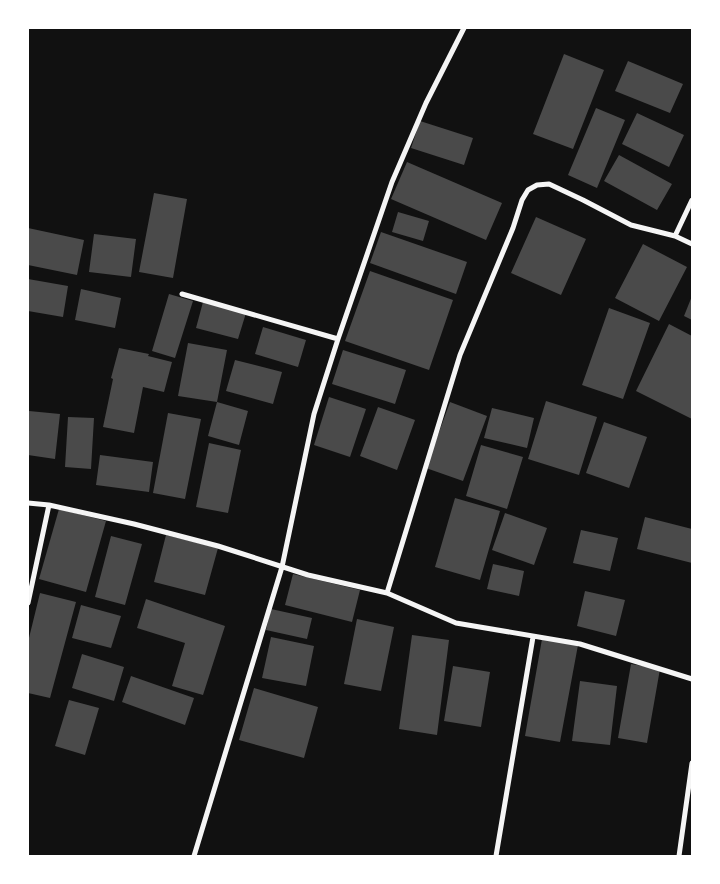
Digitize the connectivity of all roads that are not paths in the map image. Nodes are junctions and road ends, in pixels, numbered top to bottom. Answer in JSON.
{"nodes":[{"id":1,"x":464,"y":28,"type":"edge"},
{"id":2,"x":692,"y":200,"type":"edge"},
{"id":3,"x":675,"y":236,"type":"junction"},
{"id":4,"x":692,"y":244,"type":"edge"},
{"id":5,"x":182,"y":294,"type":"dead end"},
{"id":6,"x":338,"y":339,"type":"junction"},
{"id":7,"x":28,"y":503,"type":"edge"},
{"id":8,"x":49,"y":505,"type":"junction"},
{"id":9,"x":282,"y":567,"type":"junction"},
{"id":10,"x":387,"y":593,"type":"junction"},
{"id":11,"x":28,"y":603,"type":"edge"},
{"id":12,"x":534,"y":637,"type":"junction"},
{"id":13,"x":692,"y":679,"type":"edge"},
{"id":14,"x":692,"y":763,"type":"edge"},
{"id":15,"x":194,"y":856,"type":"edge"},
{"id":16,"x":496,"y":856,"type":"edge"},
{"id":17,"x":678,"y":856,"type":"edge"}],
"edges":[{"from":1,"to":6,"type":"street"},
{"from":2,"to":3,"type":"street"},
{"from":3,"to":4,"type":"street"},
{"from":3,"to":10,"type":"street"},
{"from":5,"to":6,"type":"street"},
{"from":6,"to":9,"type":"street"},
{"from":7,"to":8,"type":"street"},
{"from":8,"to":9,"type":"street"},
{"from":8,"to":11,"type":"street"},
{"from":9,"to":10,"type":"street"},
{"from":9,"to":15,"type":"street"},
{"from":10,"to":12,"type":"street"},
{"from":12,"to":13,"type":"street"},
{"from":12,"to":16,"type":"street"},
{"from":14,"to":17,"type":"street"}]}
